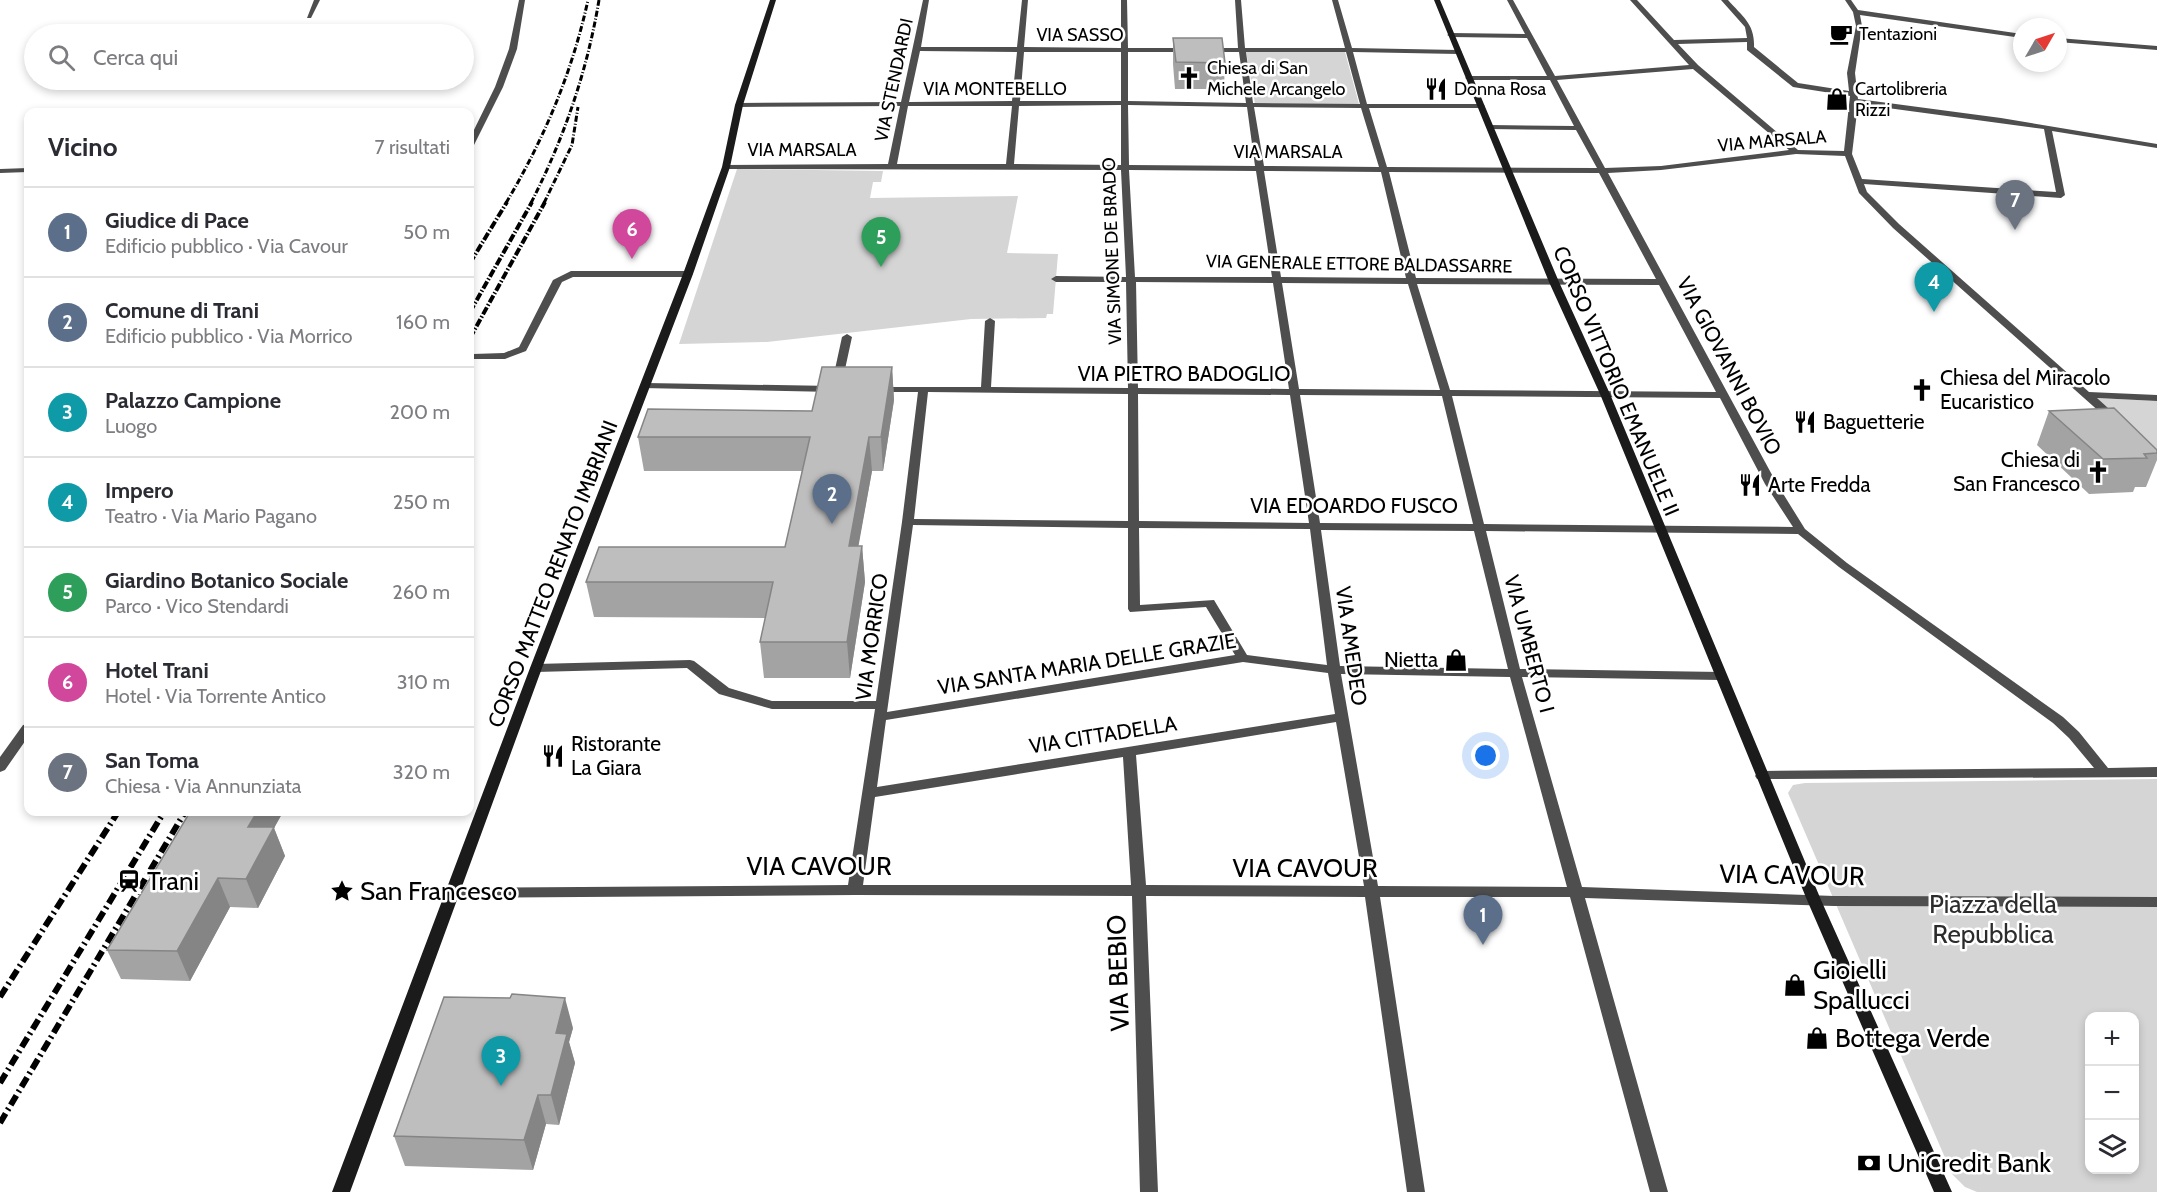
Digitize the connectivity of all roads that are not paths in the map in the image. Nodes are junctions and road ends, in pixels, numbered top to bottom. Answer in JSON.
{"nodes":[{"id":1,"x":317,"y":0,"type":"edge"},
{"id":2,"x":522,"y":0,"type":"edge"},
{"id":3,"x":773,"y":0,"type":"edge"},
{"id":4,"x":926,"y":0,"type":"edge"},
{"id":5,"x":1025,"y":0,"type":"edge"},
{"id":6,"x":1124,"y":0,"type":"edge"},
{"id":7,"x":1238,"y":0,"type":"edge"},
{"id":8,"x":1335,"y":0,"type":"edge"},
{"id":9,"x":1437,"y":0,"type":"edge"},
{"id":10,"x":1510,"y":0,"type":"edge"},
{"id":11,"x":1633,"y":0,"type":"edge"},
{"id":12,"x":1724,"y":0,"type":"edge"},
{"id":13,"x":1848,"y":0,"type":"edge"},
{"id":14,"x":1856,"y":12,"type":"junction"},
{"id":15,"x":309,"y":17,"type":"dead end"},
{"id":16,"x":1451,"y":35,"type":"junction"},
{"id":17,"x":2013,"y":35,"type":"edge"},
{"id":18,"x":1529,"y":36,"type":"junction"},
{"id":19,"x":1751,"y":40,"type":"junction"},
{"id":20,"x":2067,"y":41,"type":"edge"},
{"id":21,"x":1671,"y":42,"type":"junction"},
{"id":22,"x":2157,"y":48,"type":"edge"},
{"id":23,"x":918,"y":49,"type":"junction"},
{"id":24,"x":1020,"y":49,"type":"junction"},
{"id":25,"x":1125,"y":50,"type":"junction"},
{"id":26,"x":1242,"y":50,"type":"junction"},
{"id":27,"x":1349,"y":50,"type":"junction"},
{"id":28,"x":1458,"y":52,"type":"junction"},
{"id":29,"x":1695,"y":67,"type":"junction"},
{"id":30,"x":1469,"y":78,"type":"junction"},
{"id":31,"x":1553,"y":78,"type":"junction"},
{"id":32,"x":1854,"y":97,"type":"junction"},
{"id":33,"x":1124,"y":103,"type":"junction"},
{"id":34,"x":1016,"y":104,"type":"junction"},
{"id":35,"x":739,"y":105,"type":"junction"},
{"id":36,"x":902,"y":105,"type":"junction"},
{"id":37,"x":1250,"y":105,"type":"junction"},
{"id":38,"x":1364,"y":106,"type":"junction"},
{"id":39,"x":1481,"y":106,"type":"junction"},
{"id":40,"x":1490,"y":127,"type":"junction"},
{"id":41,"x":2047,"y":127,"type":"junction"},
{"id":42,"x":1580,"y":128,"type":"junction"},
{"id":43,"x":474,"y":137,"type":"edge"},
{"id":44,"x":2157,"y":146,"type":"edge"},
{"id":45,"x":1796,"y":152,"type":"junction"},
{"id":46,"x":1848,"y":154,"type":"junction"},
{"id":47,"x":892,"y":166,"type":"junction"},
{"id":48,"x":1010,"y":166,"type":"junction"},
{"id":49,"x":726,"y":167,"type":"junction"},
{"id":50,"x":1125,"y":167,"type":"junction"},
{"id":51,"x":1262,"y":168,"type":"junction"},
{"id":52,"x":1384,"y":169,"type":"junction"},
{"id":53,"x":24,"y":170,"type":"edge"},
{"id":54,"x":0,"y":171,"type":"edge"},
{"id":55,"x":1510,"y":171,"type":"junction"},
{"id":56,"x":1602,"y":171,"type":"junction"},
{"id":57,"x":1857,"y":181,"type":"junction"},
{"id":58,"x":688,"y":274,"type":"junction"},
{"id":59,"x":1056,"y":279,"type":"dead end"},
{"id":60,"x":1131,"y":279,"type":"junction"},
{"id":61,"x":1277,"y":280,"type":"junction"},
{"id":62,"x":1412,"y":282,"type":"junction"},
{"id":63,"x":1554,"y":282,"type":"junction"},
{"id":64,"x":1662,"y":282,"type":"junction"},
{"id":65,"x":990,"y":321,"type":"dead end"},
{"id":66,"x":847,"y":337,"type":"dead end"},
{"id":67,"x":474,"y":357,"type":"edge"},
{"id":68,"x":646,"y":386,"type":"junction"},
{"id":69,"x":868,"y":389,"type":"edge"},
{"id":70,"x":923,"y":390,"type":"junction"},
{"id":71,"x":986,"y":391,"type":"junction"},
{"id":72,"x":1293,"y":392,"type":"junction"},
{"id":73,"x":1446,"y":392,"type":"junction"},
{"id":74,"x":1133,"y":393,"type":"junction"},
{"id":75,"x":1605,"y":394,"type":"junction"},
{"id":76,"x":1722,"y":395,"type":"junction"},
{"id":77,"x":2089,"y":395,"type":"junction"},
{"id":78,"x":2157,"y":398,"type":"edge"},
{"id":79,"x":2123,"y":427,"type":"edge"},
{"id":80,"x":908,"y":522,"type":"junction"},
{"id":81,"x":1133,"y":525,"type":"junction"},
{"id":82,"x":1315,"y":526,"type":"junction"},
{"id":83,"x":1478,"y":526,"type":"junction"},
{"id":84,"x":1659,"y":529,"type":"junction"},
{"id":85,"x":1801,"y":531,"type":"junction"},
{"id":86,"x":1243,"y":658,"type":"junction"},
{"id":87,"x":536,"y":668,"type":"junction"},
{"id":88,"x":1334,"y":670,"type":"junction"},
{"id":89,"x":1515,"y":673,"type":"junction"},
{"id":90,"x":1721,"y":676,"type":"junction"},
{"id":91,"x":882,"y":711,"type":"junction"},
{"id":92,"x":1342,"y":717,"type":"junction"},
{"id":93,"x":24,"y":734,"type":"edge"},
{"id":94,"x":1129,"y":752,"type":"junction"},
{"id":95,"x":0,"y":767,"type":"edge"},
{"id":96,"x":2157,"y":772,"type":"edge"},
{"id":97,"x":2105,"y":773,"type":"junction"},
{"id":98,"x":1762,"y":776,"type":"junction"},
{"id":99,"x":870,"y":793,"type":"junction"},
{"id":100,"x":855,"y":890,"type":"junction"},
{"id":101,"x":1139,"y":892,"type":"junction"},
{"id":102,"x":1372,"y":892,"type":"junction"},
{"id":103,"x":1577,"y":892,"type":"junction"},
{"id":104,"x":453,"y":893,"type":"junction"},
{"id":105,"x":1814,"y":900,"type":"junction"},
{"id":106,"x":2157,"y":902,"type":"edge"},
{"id":107,"x":341,"y":1192,"type":"edge"},
{"id":108,"x":1149,"y":1192,"type":"edge"},
{"id":109,"x":1416,"y":1192,"type":"edge"},
{"id":110,"x":1659,"y":1192,"type":"edge"},
{"id":111,"x":1943,"y":1192,"type":"edge"}],
"edges":[{"from":1,"to":15,"type":"street"},
{"from":2,"to":43,"type":"street"},
{"from":3,"to":35,"type":"street","name":"CORSO MATTEO RENATO IMBRIANI"},
{"from":4,"to":23,"type":"street","name":"VIA STENDARDI"},
{"from":5,"to":24,"type":"street"},
{"from":6,"to":25,"type":"street","name":"VIA SIMONE DE BRADO"},
{"from":7,"to":26,"type":"street"},
{"from":8,"to":27,"type":"street"},
{"from":9,"to":16,"type":"street","name":"CORSO VITTORIO EMANUELE II"},
{"from":10,"to":18,"type":"street","name":"VIA GIOVANNI BOVIO"},
{"from":11,"to":21,"type":"street"},
{"from":12,"to":19,"type":"street"},
{"from":13,"to":14,"type":"street"},
{"from":14,"to":17,"type":"street"},
{"from":14,"to":32,"type":"street"},
{"from":16,"to":18,"type":"street"},
{"from":16,"to":28,"type":"street","name":"CORSO VITTORIO EMANUELE II"},
{"from":18,"to":31,"type":"street","name":"VIA GIOVANNI BOVIO"},
{"from":19,"to":21,"type":"street"},
{"from":19,"to":32,"type":"street"},
{"from":20,"to":22,"type":"street"},
{"from":21,"to":29,"type":"street"},
{"from":23,"to":24,"type":"street","name":"VIA SASSO"},
{"from":23,"to":36,"type":"street","name":"VIA STENDARDI"},
{"from":24,"to":25,"type":"street","name":"VIA SASSO"},
{"from":24,"to":34,"type":"street"},
{"from":25,"to":26,"type":"street","name":"VIA SASSO"},
{"from":25,"to":33,"type":"street","name":"VIA SIMONE DE BRADO"},
{"from":26,"to":27,"type":"street","name":"VIA SASSO"},
{"from":26,"to":37,"type":"street","name":"VIA AMEDEO"},
{"from":27,"to":28,"type":"street"},
{"from":27,"to":38,"type":"street","name":"VIA UMBERTO I"},
{"from":28,"to":30,"type":"street","name":"CORSO VITTORIO EMANUELE II"},
{"from":29,"to":31,"type":"street"},
{"from":29,"to":45,"type":"street"},
{"from":30,"to":31,"type":"street"},
{"from":30,"to":39,"type":"street","name":"CORSO VITTORIO EMANUELE II"},
{"from":31,"to":42,"type":"street","name":"VIA GIOVANNI BOVIO"},
{"from":32,"to":41,"type":"street"},
{"from":32,"to":46,"type":"street"},
{"from":33,"to":34,"type":"street","name":"VIA MONTEBELLO"},
{"from":33,"to":37,"type":"street","name":"VIA MONTEBELLO"},
{"from":33,"to":50,"type":"street","name":"VIA SIMONE DE BRADO"},
{"from":34,"to":36,"type":"street","name":"VIA MONTEBELLO"},
{"from":34,"to":48,"type":"street"},
{"from":35,"to":36,"type":"street","name":"VIA MONTEBELLO"},
{"from":35,"to":49,"type":"street","name":"CORSO MATTEO RENATO IMBRIANI"},
{"from":36,"to":47,"type":"street","name":"VIA STENDARDI"},
{"from":37,"to":38,"type":"street","name":"VIA MONTEBELLO"},
{"from":37,"to":51,"type":"street","name":"VIA AMEDEO"},
{"from":38,"to":39,"type":"street"},
{"from":38,"to":52,"type":"street","name":"VIA UMBERTO I"},
{"from":39,"to":40,"type":"street","name":"CORSO VITTORIO EMANUELE II"},
{"from":40,"to":42,"type":"street"},
{"from":40,"to":55,"type":"street","name":"CORSO VITTORIO EMANUELE II"},
{"from":41,"to":44,"type":"street"},
{"from":41,"to":57,"type":"street"},
{"from":42,"to":56,"type":"street","name":"VIA GIOVANNI BOVIO"},
{"from":45,"to":46,"type":"street","name":"VIA MARSALA"},
{"from":45,"to":56,"type":"street","name":"VIA MARSALA"},
{"from":46,"to":57,"type":"street"},
{"from":47,"to":48,"type":"street","name":"VIA MARSALA"},
{"from":47,"to":49,"type":"street","name":"VIA MARSALA"},
{"from":48,"to":50,"type":"street","name":"VIA MARSALA"},
{"from":49,"to":58,"type":"street","name":"CORSO MATTEO RENATO IMBRIANI"},
{"from":50,"to":51,"type":"street","name":"VIA MARSALA"},
{"from":50,"to":60,"type":"street","name":"VIA SIMONE DE BRADO"},
{"from":51,"to":52,"type":"street","name":"VIA MARSALA"},
{"from":51,"to":61,"type":"street","name":"VIA AMEDEO"},
{"from":52,"to":55,"type":"street","name":"VIA MARSALA"},
{"from":52,"to":62,"type":"street","name":"VIA UMBERTO I"},
{"from":53,"to":54,"type":"street"},
{"from":55,"to":56,"type":"street","name":"VIA MARSALA"},
{"from":55,"to":63,"type":"street","name":"CORSO VITTORIO EMANUELE II"},
{"from":56,"to":64,"type":"street","name":"VIA GIOVANNI BOVIO"},
{"from":57,"to":77,"type":"street"},
{"from":58,"to":67,"type":"street"},
{"from":58,"to":68,"type":"street","name":"CORSO MATTEO RENATO IMBRIANI"},
{"from":59,"to":60,"type":"street","name":"VIA GENERALE ETTORE BALDASSARRE"},
{"from":60,"to":61,"type":"street","name":"VIA GENERALE ETTORE BALDASSARRE"},
{"from":60,"to":74,"type":"street","name":"VIA SIMONE DE BRADO"},
{"from":61,"to":62,"type":"street","name":"VIA GENERALE ETTORE BALDASSARRE"},
{"from":61,"to":72,"type":"street","name":"VIA AMEDEO"},
{"from":62,"to":63,"type":"street","name":"VIA GENERALE ETTORE BALDASSARRE"},
{"from":62,"to":73,"type":"street","name":"VIA UMBERTO I"},
{"from":63,"to":64,"type":"street","name":"VIA GENERALE ETTORE BALDASSARRE"},
{"from":63,"to":75,"type":"street","name":"CORSO VITTORIO EMANUELE II"},
{"from":64,"to":76,"type":"street","name":"VIA GIOVANNI BOVIO"},
{"from":65,"to":71,"type":"street"},
{"from":66,"to":68,"type":"street"},
{"from":68,"to":87,"type":"street","name":"CORSO MATTEO RENATO IMBRIANI"},
{"from":69,"to":70,"type":"street","name":"VIA PIETRO BADOGLIO"},
{"from":70,"to":71,"type":"street","name":"VIA PIETRO BADOGLIO"},
{"from":70,"to":80,"type":"street","name":"VIA MORRICO"},
{"from":71,"to":74,"type":"street","name":"VIA PIETRO BADOGLIO"},
{"from":72,"to":73,"type":"street","name":"VIA PIETRO BADOGLIO"},
{"from":72,"to":74,"type":"street","name":"VIA PIETRO BADOGLIO"},
{"from":72,"to":82,"type":"street","name":"VIA AMEDEO"},
{"from":73,"to":75,"type":"street","name":"VIA PIETRO BADOGLIO"},
{"from":73,"to":83,"type":"street","name":"VIA UMBERTO I"},
{"from":74,"to":81,"type":"street","name":"VIA SIMONE DE BRADO"},
{"from":75,"to":76,"type":"street","name":"VIA PIETRO BADOGLIO"},
{"from":75,"to":84,"type":"street","name":"CORSO VITTORIO EMANUELE II"},
{"from":76,"to":85,"type":"street","name":"VIA GIOVANNI BOVIO"},
{"from":77,"to":78,"type":"street"},
{"from":77,"to":79,"type":"street"},
{"from":80,"to":81,"type":"street","name":"VIA EDOARDO FUSCO"},
{"from":80,"to":91,"type":"street","name":"VIA MORRICO"},
{"from":81,"to":82,"type":"street","name":"VIA EDOARDO FUSCO"},
{"from":81,"to":86,"type":"street","name":"VIA SIMONE DE BRADO"},
{"from":82,"to":83,"type":"street","name":"VIA EDOARDO FUSCO"},
{"from":82,"to":88,"type":"street","name":"VIA AMEDEO"},
{"from":83,"to":84,"type":"street","name":"VIA EDOARDO FUSCO"},
{"from":83,"to":89,"type":"street","name":"VIA UMBERTO I"},
{"from":84,"to":85,"type":"street","name":"VIA EDOARDO FUSCO"},
{"from":84,"to":90,"type":"street","name":"CORSO VITTORIO EMANUELE II"},
{"from":85,"to":97,"type":"street","name":"VIA GIOVANNI BOVIO"},
{"from":86,"to":88,"type":"street","name":"VIA SANTA MARIA DELLE GRAZIE"},
{"from":86,"to":91,"type":"street","name":"VIA SANTA MARIA DELLE GRAZIE"},
{"from":87,"to":91,"type":"street","name":"VIA SANTA MARIA DELLE GRAZIE"},
{"from":87,"to":104,"type":"street","name":"CORSO MATTEO RENATO IMBRIANI"},
{"from":88,"to":89,"type":"street","name":"VIA SANTA MARIA DELLE GRAZIE"},
{"from":88,"to":92,"type":"street","name":"VIA AMEDEO"},
{"from":89,"to":90,"type":"street","name":"VIA SANTA MARIA DELLE GRAZIE"},
{"from":89,"to":103,"type":"street","name":"VIA UMBERTO I"},
{"from":90,"to":98,"type":"street","name":"CORSO VITTORIO EMANUELE II"},
{"from":91,"to":99,"type":"street","name":"VIA MORRICO"},
{"from":92,"to":94,"type":"street","name":"VIA CITTADELLA"},
{"from":92,"to":102,"type":"street","name":"VIA AMEDEO"},
{"from":93,"to":95,"type":"street"},
{"from":94,"to":99,"type":"street","name":"VIA CITTADELLA"},
{"from":94,"to":101,"type":"street","name":"VIA BEBIO"},
{"from":96,"to":97,"type":"street"},
{"from":97,"to":98,"type":"street"},
{"from":98,"to":105,"type":"street"},
{"from":99,"to":100,"type":"street","name":"VIA MORRICO"},
{"from":100,"to":101,"type":"street","name":"VIA CAVOUR"},
{"from":100,"to":104,"type":"street","name":"VIA CAVOUR"},
{"from":101,"to":102,"type":"street","name":"VIA CAVOUR"},
{"from":101,"to":108,"type":"street","name":"VIA BEBIO"},
{"from":102,"to":103,"type":"street","name":"VIA CAVOUR"},
{"from":102,"to":109,"type":"street","name":"VIA AMEDEO"},
{"from":103,"to":105,"type":"street","name":"VIA CAVOUR"},
{"from":103,"to":110,"type":"street","name":"VIA UMBERTO I"},
{"from":104,"to":107,"type":"street","name":"CORSO MATTEO RENATO IMBRIANI"},
{"from":105,"to":106,"type":"street","name":"VIA CAVOUR"},
{"from":105,"to":111,"type":"street"}]}
